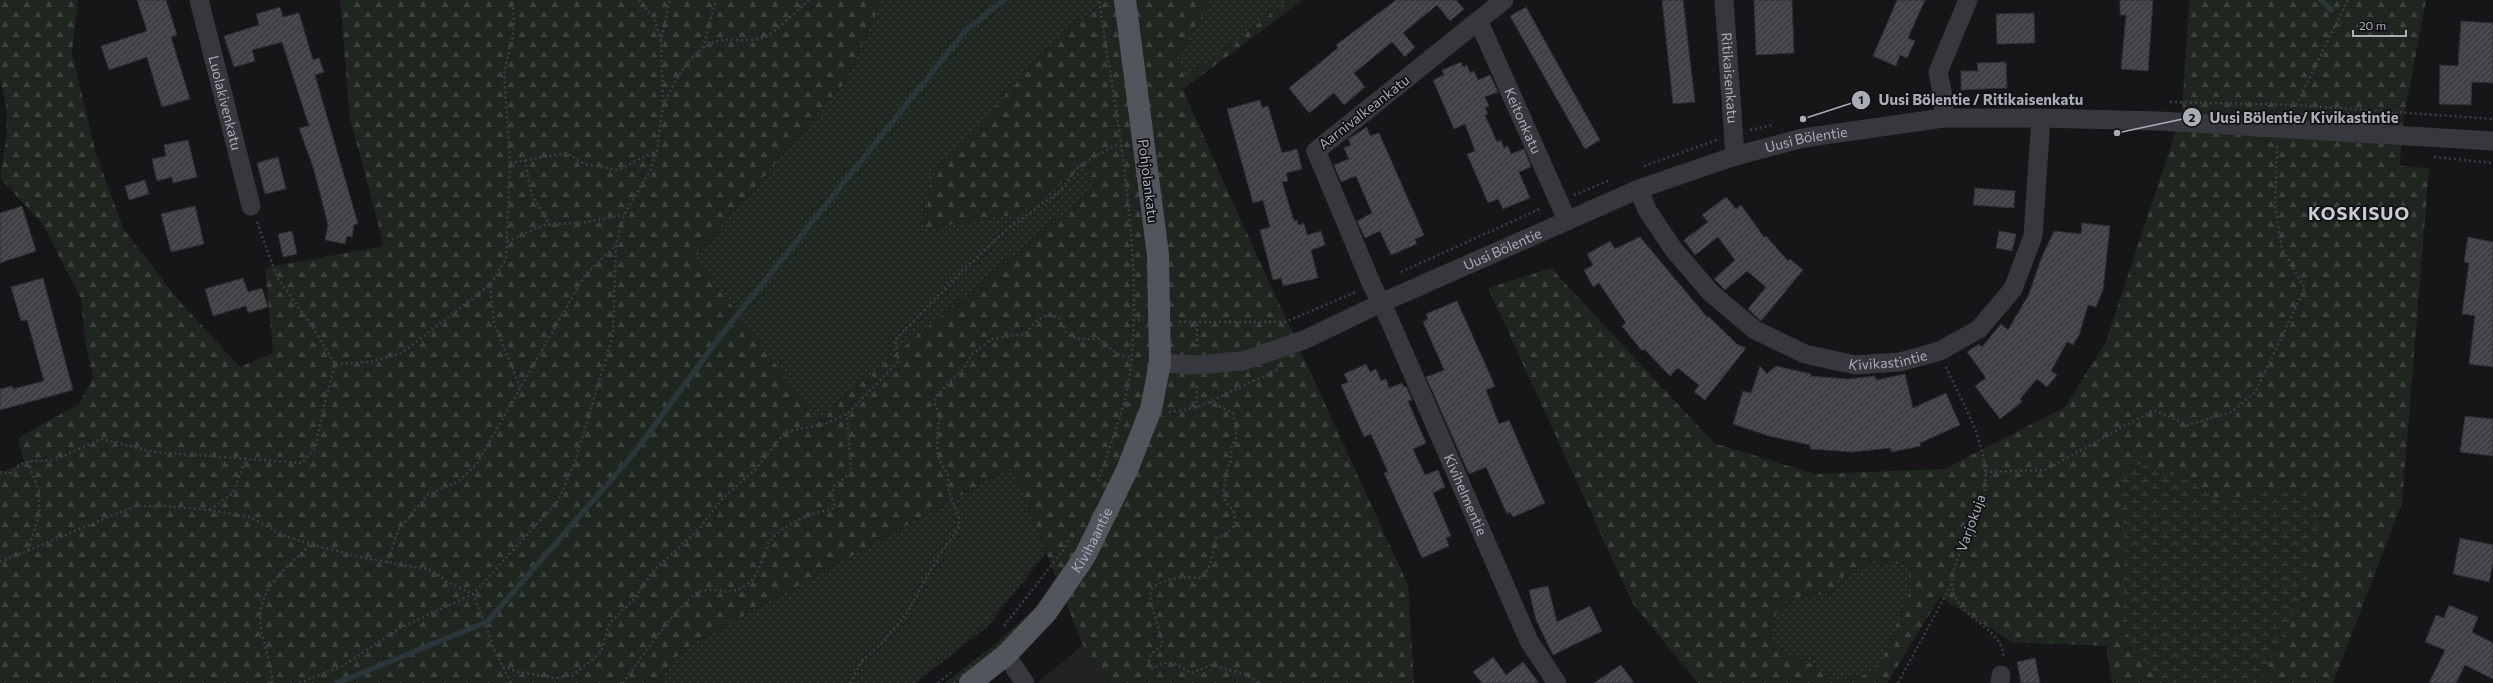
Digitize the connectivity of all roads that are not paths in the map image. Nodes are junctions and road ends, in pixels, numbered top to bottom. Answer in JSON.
{"nodes":[{"id":1,"x":199,"y":0,"type":"edge"},
{"id":2,"x":1125,"y":0,"type":"edge"},
{"id":3,"x":1504,"y":0,"type":"edge"},
{"id":4,"x":1724,"y":0,"type":"edge"},
{"id":5,"x":1968,"y":0,"type":"edge"},
{"id":6,"x":1479,"y":22,"type":"junction"},
{"id":7,"x":1943,"y":118,"type":"junction"},
{"id":8,"x":2041,"y":118,"type":"junction"},
{"id":9,"x":2493,"y":141,"type":"edge"},
{"id":10,"x":1735,"y":156,"type":"junction"},
{"id":11,"x":1639,"y":189,"type":"junction"},
{"id":12,"x":251,"y":206,"type":"road end"},
{"id":13,"x":1567,"y":220,"type":"junction"},
{"id":14,"x":1381,"y":303,"type":"junction"},
{"id":15,"x":1160,"y":363,"type":"junction"},
{"id":16,"x":1006,"y":655,"type":"junction"},
{"id":17,"x":964,"y":676,"type":"edge"},
{"id":18,"x":1025,"y":683,"type":"edge"},
{"id":19,"x":1557,"y":683,"type":"edge"}],
"edges":[{"from":1,"to":12,"type":"street","name":"Luolakivenkatu"},
{"from":2,"to":15,"type":"main road","name":"Pohjolankatu"},
{"from":3,"to":6,"type":"street","name":"Aarnivalkeankatu"},
{"from":4,"to":10,"type":"street","name":"Ritikaisenkatu"},
{"from":5,"to":7,"type":"street"},
{"from":6,"to":13,"type":"street","name":"Keitonkatu"},
{"from":6,"to":14,"type":"street","name":"Aarnivalkeankatu"},
{"from":7,"to":8,"type":"street","name":"Uusi Bölentie"},
{"from":7,"to":10,"type":"street","name":"Uusi Bölentie"},
{"from":8,"to":9,"type":"street","name":"Uusi Bölentie"},
{"from":8,"to":11,"type":"street","name":"Kivikastintie"},
{"from":10,"to":11,"type":"street","name":"Uusi Bölentie"},
{"from":11,"to":13,"type":"street","name":"Uusi Bölentie"},
{"from":13,"to":14,"type":"street","name":"Uusi Bölentie"},
{"from":14,"to":15,"type":"street","name":"Uusi Bölentie"},
{"from":14,"to":19,"type":"street","name":"Kivihelmentie"},
{"from":15,"to":16,"type":"main road","name":"Kivihaantie"},
{"from":16,"to":17,"type":"main road","name":"Kivihaantie"},
{"from":16,"to":18,"type":"street"}]}
